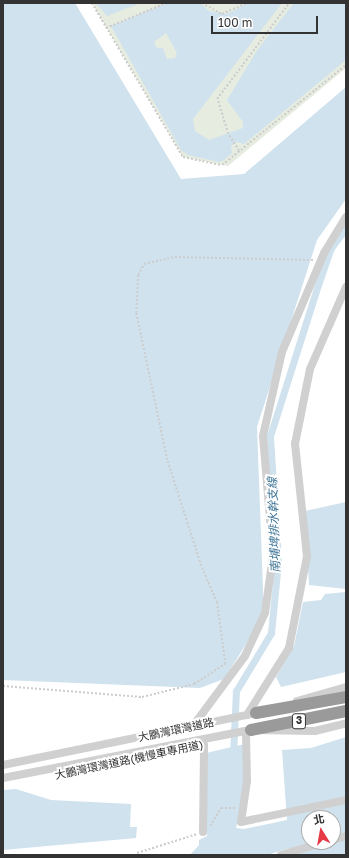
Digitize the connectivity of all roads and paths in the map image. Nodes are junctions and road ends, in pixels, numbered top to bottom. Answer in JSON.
{"nodes":[{"id":1,"x":92,"y":3,"type":"edge"},
{"id":2,"x":166,"y":3,"type":"edge"},
{"id":3,"x":202,"y":3,"type":"edge"},
{"id":4,"x":246,"y":3,"type":"edge"},
{"id":5,"x":289,"y":3,"type":"edge"},
{"id":6,"x":106,"y":28,"type":"junction"},
{"id":7,"x":346,"y":65,"type":"edge"},
{"id":8,"x":239,"y":151,"type":"junction"},
{"id":9,"x":346,"y":217,"type":"edge"},
{"id":10,"x":324,"y":253,"type":"junction"},
{"id":11,"x":346,"y":287,"type":"edge"},
{"id":12,"x":3,"y":686,"type":"edge"},
{"id":13,"x":346,"y":687,"type":"edge"},
{"id":14,"x":346,"y":697,"type":"edge"},
{"id":15,"x":346,"y":711,"type":"edge"},
{"id":16,"x":250,"y":714,"type":"junction"},
{"id":17,"x":346,"y":723,"type":"edge"},
{"id":18,"x":193,"y":726,"type":"junction"},
{"id":19,"x":247,"y":732,"type":"junction"},
{"id":20,"x":218,"y":739,"type":"junction"},
{"id":21,"x":204,"y":745,"type":"junction"},
{"id":22,"x":3,"y":764,"type":"edge"},
{"id":23,"x":3,"y":778,"type":"edge"},
{"id":24,"x":3,"y":782,"type":"edge"},
{"id":25,"x":346,"y":800,"type":"edge"},
{"id":26,"x":244,"y":809,"type":"junction"},
{"id":27,"x":203,"y":832,"type":"junction"},
{"id":28,"x":301,"y":849,"type":"edge"},
{"id":29,"x":137,"y":853,"type":"dead end"},
{"id":30,"x":281,"y":855,"type":"edge"}],
"edges":[{"from":1,"to":6,"type":"path"},
{"from":2,"to":6,"type":"path"},
{"from":3,"to":4,"type":"path"},
{"from":5,"to":8,"type":"path"},
{"from":6,"to":8,"type":"path"},
{"from":7,"to":8,"type":"path"},
{"from":9,"to":10,"type":"street"},
{"from":10,"to":12,"type":"path"},
{"from":10,"to":18,"type":"street"},
{"from":11,"to":16,"type":"street"},
{"from":13,"to":16,"type":"street","name":"大鵬灣環灣道路"},
{"from":14,"to":16,"type":"highway","number":"3"},
{"from":15,"to":19,"type":"highway","number":"3"},
{"from":16,"to":18,"type":"street","name":"大鵬灣環灣道路"},
{"from":17,"to":19,"type":"street","name":"大鵬灣環灣道路"},
{"from":18,"to":22,"type":"street","name":"大鵬灣環灣道路"},
{"from":19,"to":20,"type":"street","name":"大鵬灣環灣道路"},
{"from":19,"to":26,"type":"street"},
{"from":20,"to":21,"type":"street","name":"大鵬灣環灣道路(機慢車專用道)"},
{"from":20,"to":23,"type":"street","name":"大鵬灣環灣道路"},
{"from":21,"to":24,"type":"street","name":"大鵬灣環灣道路(機慢車專用道)"},
{"from":21,"to":27,"type":"street"},
{"from":25,"to":26,"type":"street"},
{"from":26,"to":27,"type":"path"},
{"from":27,"to":29,"type":"path"},
{"from":28,"to":30,"type":"street"}]}
